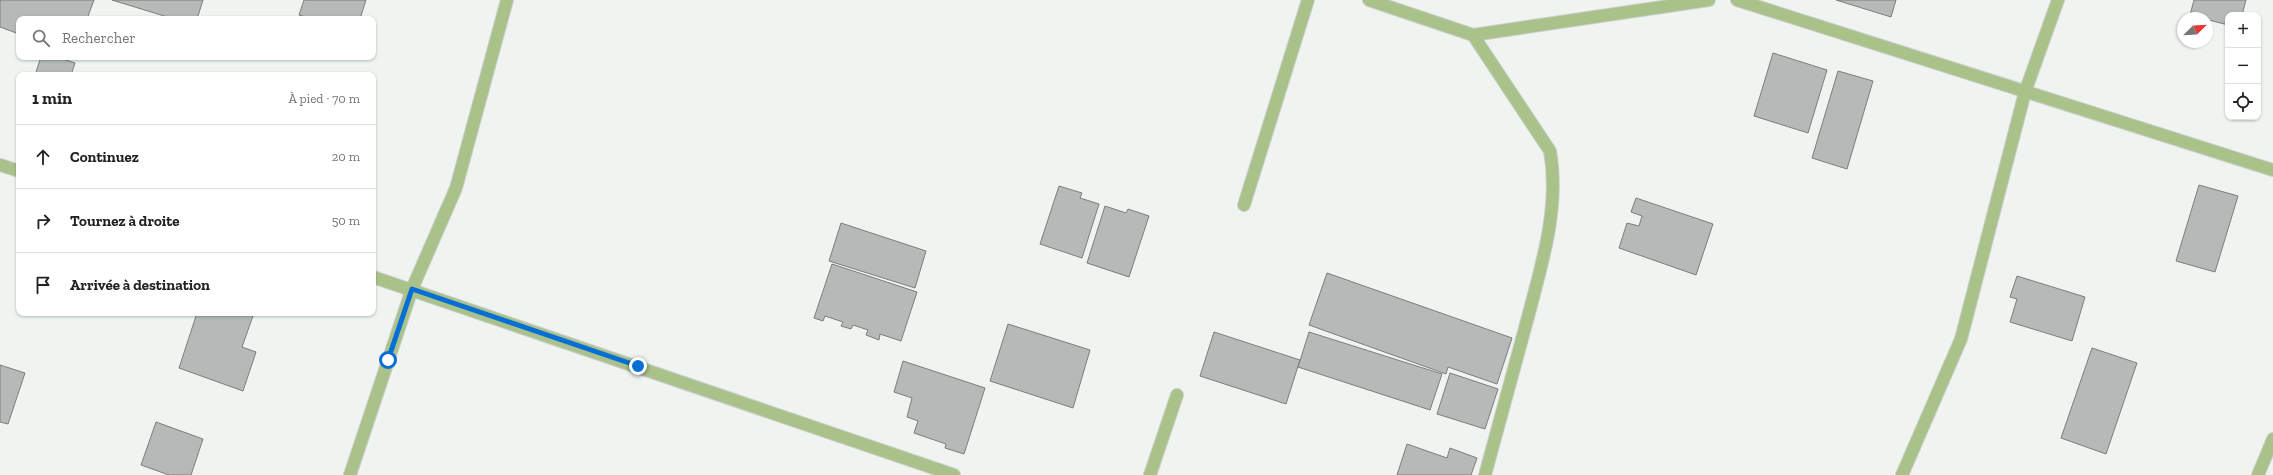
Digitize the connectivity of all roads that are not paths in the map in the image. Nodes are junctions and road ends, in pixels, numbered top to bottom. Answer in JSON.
{"nodes":[{"id":1,"x":507,"y":0,"type":"edge"},
{"id":2,"x":1308,"y":0,"type":"edge"},
{"id":3,"x":1369,"y":0,"type":"edge"},
{"id":4,"x":1709,"y":0,"type":"edge"},
{"id":5,"x":1737,"y":0,"type":"edge"},
{"id":6,"x":2058,"y":0,"type":"edge"},
{"id":7,"x":1473,"y":34,"type":"junction"},
{"id":8,"x":2025,"y":92,"type":"junction"},
{"id":9,"x":0,"y":165,"type":"edge"},
{"id":10,"x":16,"y":170,"type":"edge"},
{"id":11,"x":2273,"y":170,"type":"edge"},
{"id":12,"x":1244,"y":205,"type":"dead end"},
{"id":13,"x":376,"y":278,"type":"edge"},
{"id":14,"x":412,"y":289,"type":"junction"},
{"id":15,"x":1177,"y":395,"type":"dead end"},
{"id":16,"x":2273,"y":439,"type":"edge"},
{"id":17,"x":350,"y":475,"type":"edge"},
{"id":18,"x":954,"y":475,"type":"edge"},
{"id":19,"x":1150,"y":475,"type":"edge"},
{"id":20,"x":1485,"y":475,"type":"edge"},
{"id":21,"x":1902,"y":475,"type":"edge"},
{"id":22,"x":2258,"y":475,"type":"edge"}],
"edges":[{"from":1,"to":14,"type":"street"},
{"from":2,"to":12,"type":"street"},
{"from":3,"to":7,"type":"street"},
{"from":4,"to":7,"type":"street"},
{"from":5,"to":8,"type":"street"},
{"from":6,"to":8,"type":"street"},
{"from":7,"to":20,"type":"street"},
{"from":8,"to":11,"type":"street"},
{"from":8,"to":21,"type":"street"},
{"from":9,"to":10,"type":"street"},
{"from":13,"to":14,"type":"street"},
{"from":14,"to":17,"type":"street"},
{"from":14,"to":18,"type":"street"},
{"from":15,"to":19,"type":"street"},
{"from":16,"to":22,"type":"street"}]}
